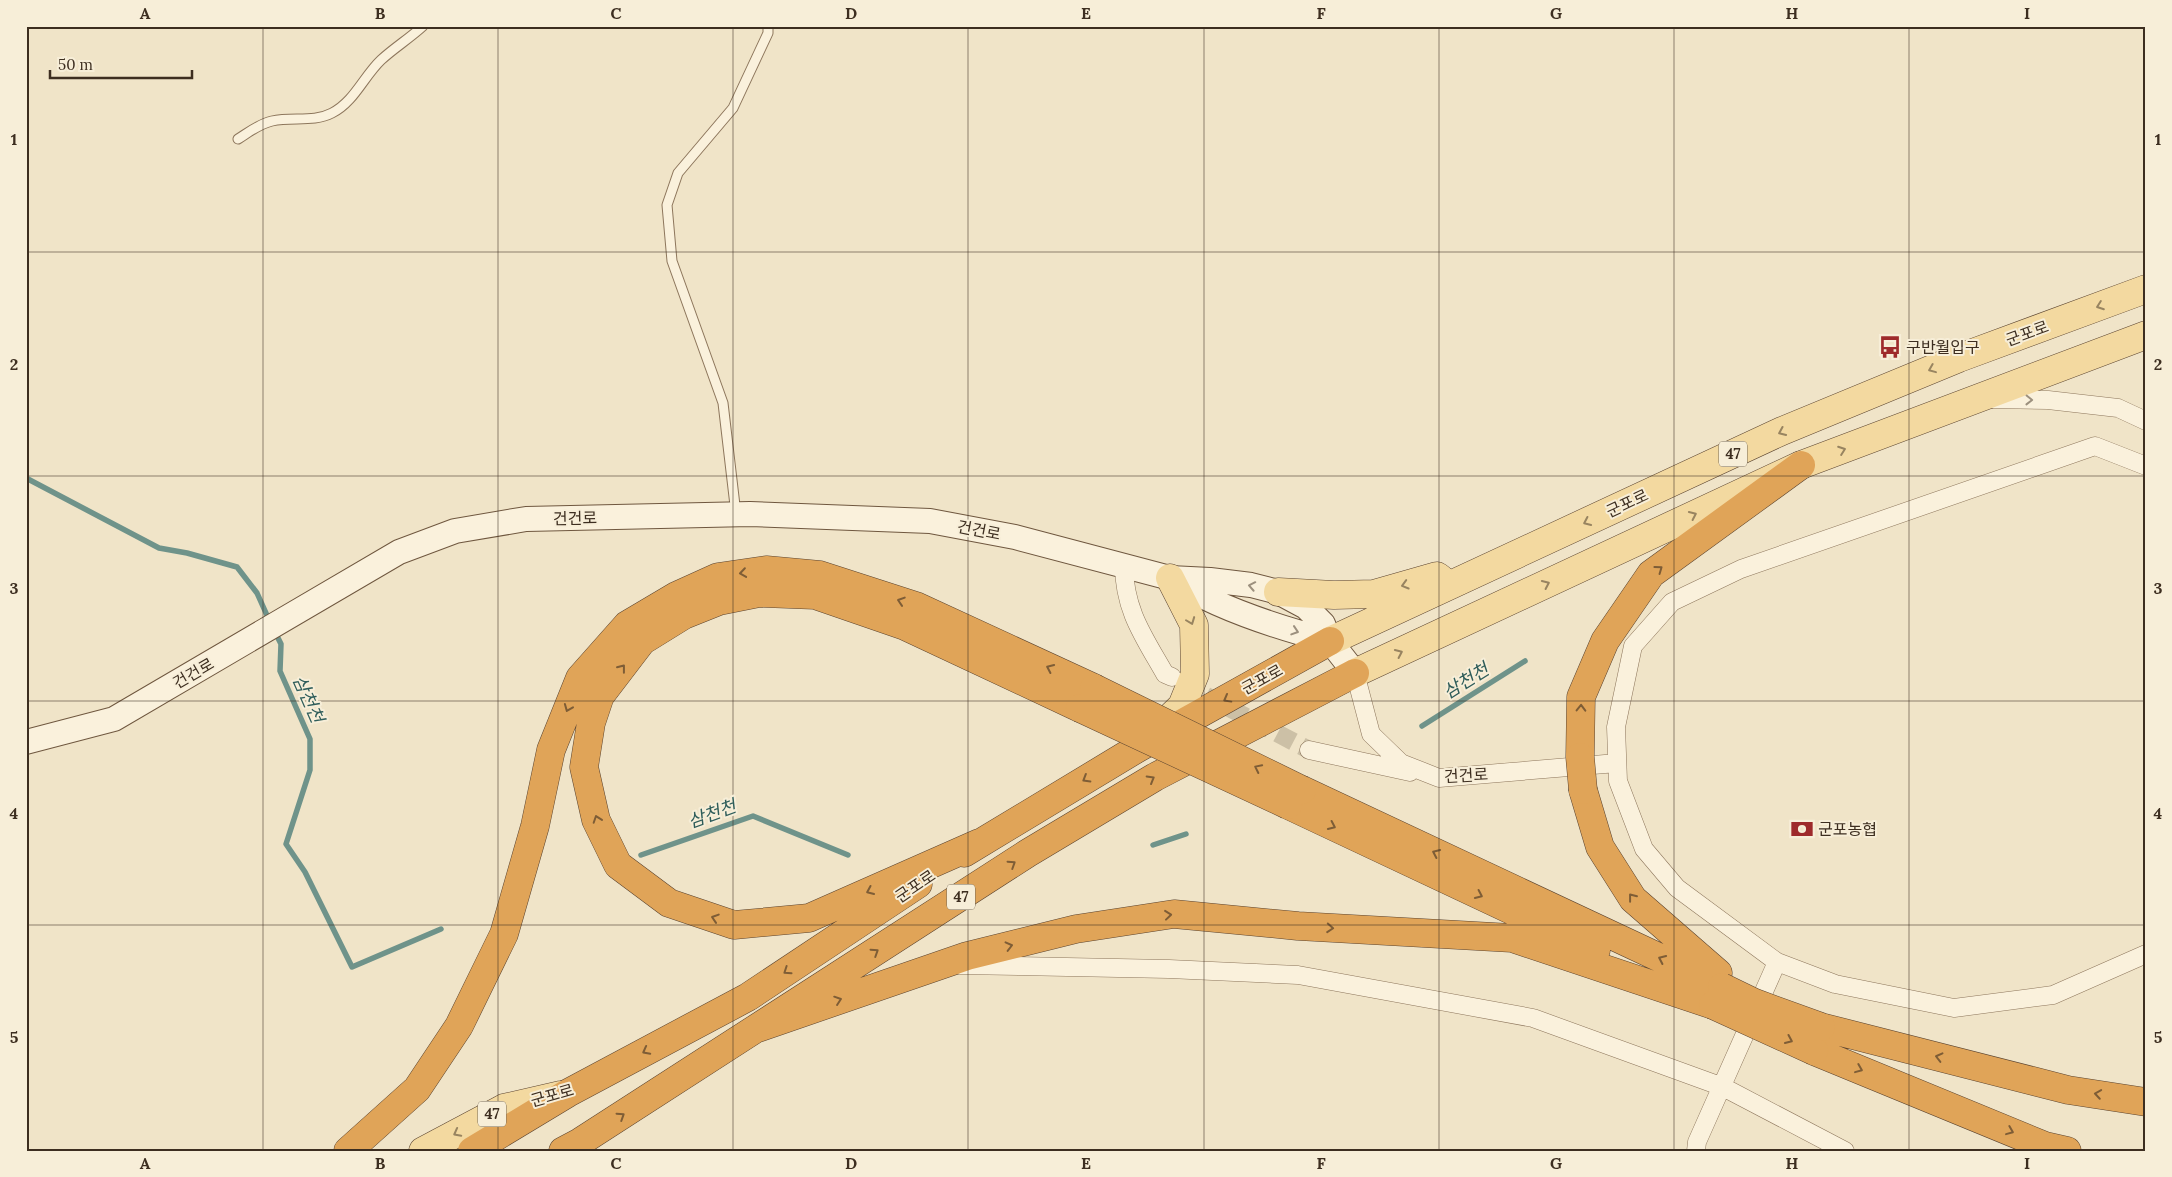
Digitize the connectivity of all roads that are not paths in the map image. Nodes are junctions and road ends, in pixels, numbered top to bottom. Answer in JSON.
{"nodes":[{"id":1,"x":423,"y":26,"type":"edge"},
{"id":2,"x":768,"y":26,"type":"edge"},
{"id":3,"x":238,"y":139,"type":"dead end"},
{"id":4,"x":2146,"y":289,"type":"edge"},
{"id":5,"x":2146,"y":335,"type":"edge"},
{"id":6,"x":1980,"y":399,"type":"junction"},
{"id":7,"x":2146,"y":421,"type":"edge"},
{"id":8,"x":1801,"y":465,"type":"junction"},
{"id":9,"x":2146,"y":466,"type":"edge"},
{"id":10,"x":736,"y":514,"type":"junction"},
{"id":11,"x":1124,"y":566,"type":"junction"},
{"id":12,"x":1170,"y":578,"type":"junction"},
{"id":13,"x":1450,"y":586,"type":"junction"},
{"id":14,"x":1278,"y":592,"type":"junction"},
{"id":15,"x":1330,"y":641,"type":"junction"},
{"id":16,"x":1354,"y":674,"type":"junction"},
{"id":17,"x":1172,"y":677,"type":"tunnel mouth"},
{"id":18,"x":1087,"y":698,"type":"junction"},
{"id":19,"x":26,"y":742,"type":"edge"},
{"id":20,"x":1138,"y":748,"type":"junction"},
{"id":21,"x":1309,"y":750,"type":"tunnel mouth"},
{"id":22,"x":1617,"y":763,"type":"junction"},
{"id":23,"x":1440,"y":778,"type":"junction"},
{"id":24,"x":979,"y":843,"type":"junction"},
{"id":25,"x":2146,"y":954,"type":"edge"},
{"id":26,"x":1777,"y":962,"type":"junction"},
{"id":27,"x":940,"y":965,"type":"junction"},
{"id":28,"x":1718,"y":996,"type":"junction"},
{"id":29,"x":1755,"y":1003,"type":"junction"},
{"id":30,"x":758,"y":1028,"type":"junction"},
{"id":31,"x":1818,"y":1039,"type":"junction"},
{"id":32,"x":1723,"y":1087,"type":"junction"},
{"id":33,"x":568,"y":1094,"type":"junction"},
{"id":34,"x":2146,"y":1102,"type":"edge"},
{"id":35,"x":572,"y":1148,"type":"edge"},
{"id":36,"x":2055,"y":1149,"type":"edge"},
{"id":37,"x":348,"y":1151,"type":"edge"},
{"id":38,"x":423,"y":1151,"type":"edge"},
{"id":39,"x":472,"y":1151,"type":"edge"},
{"id":40,"x":1696,"y":1151,"type":"edge"},
{"id":41,"x":1845,"y":1151,"type":"edge"}],
"edges":[{"from":1,"to":3,"type":"lane"},
{"from":2,"to":10,"type":"lane"},
{"from":4,"to":13,"type":"main road","name":"군포로","number":"47","one_way":true},
{"from":5,"to":6,"type":"main road","name":"군포로","number":"47"},
{"from":6,"to":7,"type":"street","one_way":true},
{"from":8,"to":6,"type":"main road","name":"군포로","number":"47","one_way":true},
{"from":16,"to":8,"type":"main road","name":"군포로","number":"47","one_way":true},
{"from":29,"to":8,"type":"highway","one_way":true,"bridge":true},
{"from":9,"to":22,"type":"street"},
{"from":10,"to":11,"type":"main road","name":"건건로"},
{"from":10,"to":19,"type":"main road","name":"건건로"},
{"from":11,"to":12,"type":"main road","name":"건건로"},
{"from":11,"to":17,"type":"street"},
{"from":14,"to":12,"type":"main road","name":"건건로","one_way":true},
{"from":12,"to":15,"type":"main road","name":"건건로","one_way":true},
{"from":12,"to":20,"type":"main road","one_way":true},
{"from":13,"to":14,"type":"main road","one_way":true},
{"from":13,"to":15,"type":"main road","name":"군포로","number":"47"},
{"from":14,"to":15,"type":"main road","name":"건건로"},
{"from":15,"to":16,"type":"main road","name":"건건로"},
{"from":15,"to":20,"type":"highway","name":"군포로","number":"47","one_way":true},
{"from":16,"to":23,"type":"street","name":"건건로"},
{"from":30,"to":16,"type":"highway","name":"군포로","number":"47","one_way":true},
{"from":24,"to":18,"type":"highway","one_way":true},
{"from":18,"to":28,"type":"highway","bridge":true},
{"from":18,"to":37,"type":"highway","one_way":true},
{"from":20,"to":24,"type":"highway","name":"군포로","number":"47","one_way":true},
{"from":21,"to":23,"type":"street"},
{"from":22,"to":23,"type":"street","name":"건건로"},
{"from":22,"to":26,"type":"street"},
{"from":24,"to":33,"type":"highway","name":"군포로","number":"47","one_way":true},
{"from":25,"to":26,"type":"street"},
{"from":26,"to":32,"type":"street"},
{"from":27,"to":28,"type":"highway","one_way":true},
{"from":30,"to":27,"type":"highway","one_way":true},
{"from":27,"to":32,"type":"street"},
{"from":28,"to":29,"type":"highway","bridge":true},
{"from":28,"to":31,"type":"highway","one_way":true,"bridge":true},
{"from":29,"to":31,"type":"highway","bridge":true},
{"from":35,"to":30,"type":"highway","name":"군포로","number":"47","one_way":true},
{"from":34,"to":31,"type":"highway","one_way":true},
{"from":31,"to":36,"type":"highway","one_way":true},
{"from":32,"to":40,"type":"street"},
{"from":32,"to":41,"type":"street"},
{"from":33,"to":38,"type":"main road","name":"군포로","number":"47","one_way":true},
{"from":33,"to":39,"type":"highway","number":"47"}]}
